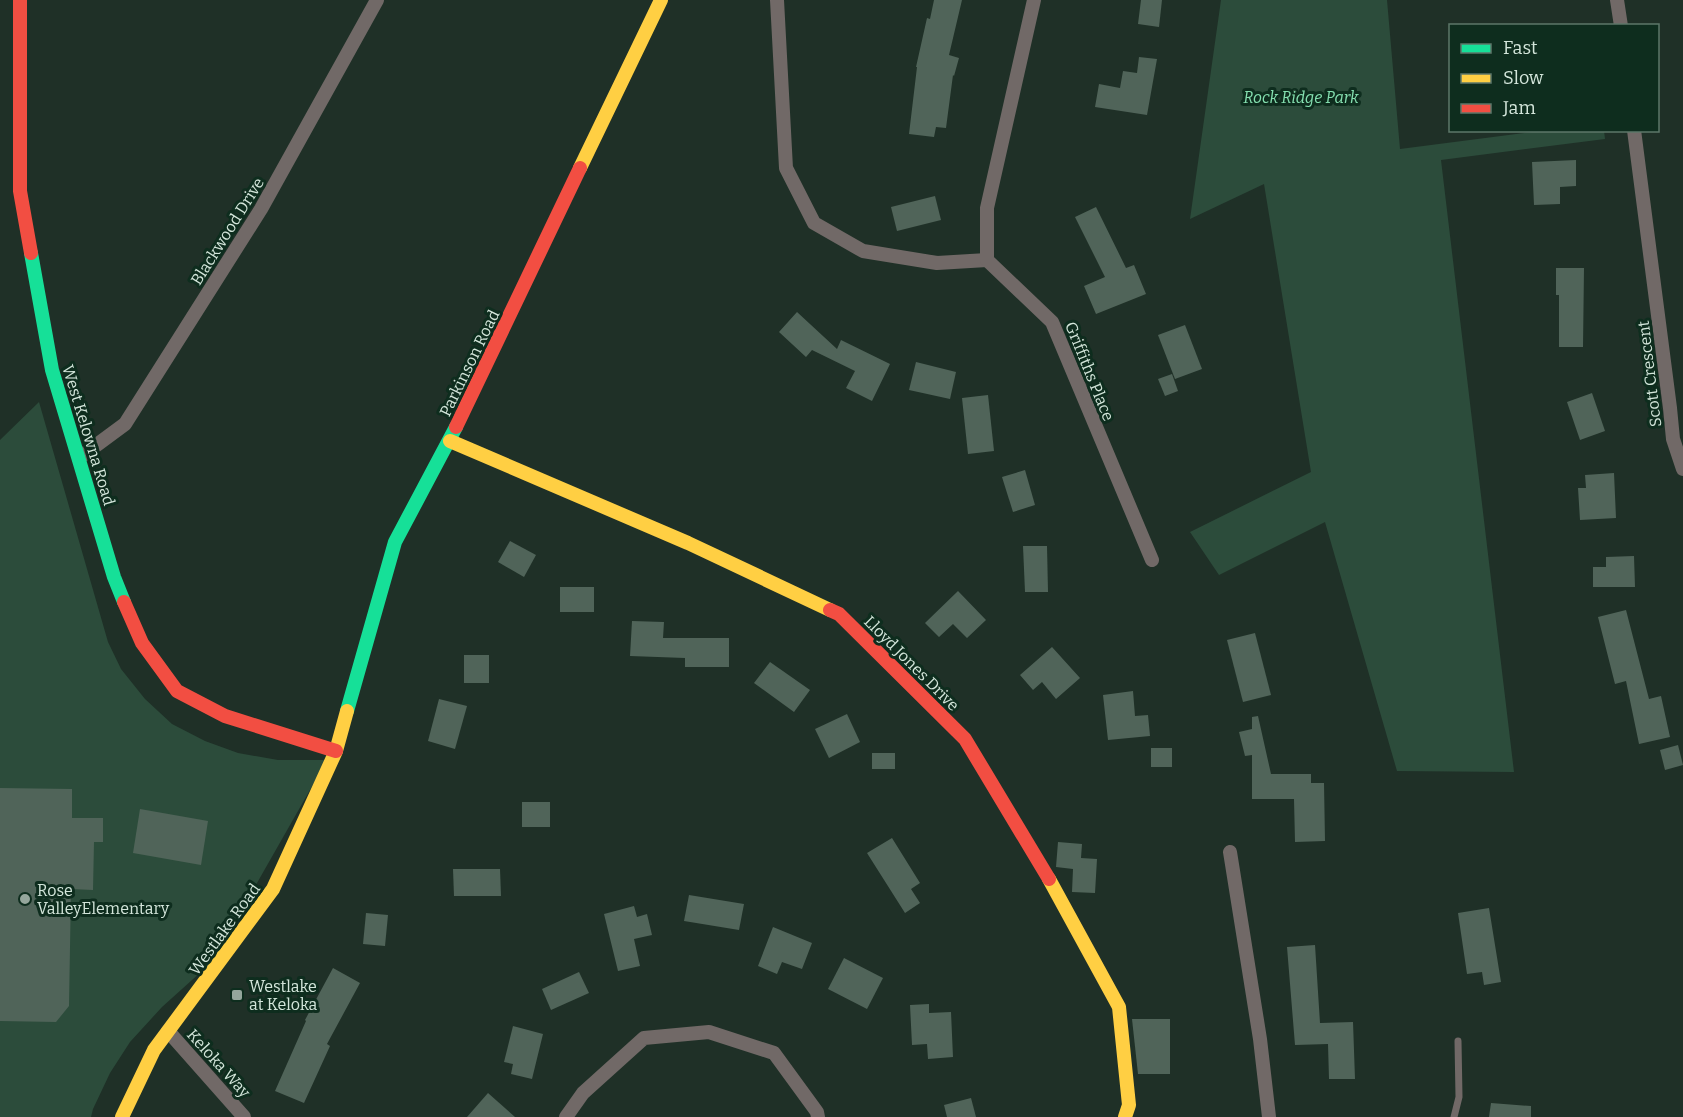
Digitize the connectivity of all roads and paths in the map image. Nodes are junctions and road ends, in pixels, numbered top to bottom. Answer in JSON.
{"nodes":[{"id":1,"x":20,"y":0,"type":"edge"},
{"id":2,"x":377,"y":0,"type":"edge"},
{"id":3,"x":661,"y":0,"type":"edge"},
{"id":4,"x":777,"y":0,"type":"edge"},
{"id":5,"x":1034,"y":0,"type":"edge"},
{"id":6,"x":1617,"y":0,"type":"edge"},
{"id":7,"x":1621,"y":24,"type":"edge"},
{"id":8,"x":1634,"y":132,"type":"edge"},
{"id":9,"x":987,"y":260,"type":"junction"},
{"id":10,"x":450,"y":441,"type":"junction"},
{"id":11,"x":79,"y":458,"type":"junction"},
{"id":12,"x":1683,"y":469,"type":"edge"},
{"id":13,"x":1152,"y":560,"type":"dead end"},
{"id":14,"x":336,"y":751,"type":"junction"},
{"id":15,"x":1230,"y":852,"type":"dead end"},
{"id":16,"x":168,"y":1031,"type":"junction"},
{"id":17,"x":1458,"y":1041,"type":"dead end"},
{"id":18,"x":122,"y":1117,"type":"edge"},
{"id":19,"x":244,"y":1117,"type":"edge"},
{"id":20,"x":566,"y":1117,"type":"edge"},
{"id":21,"x":818,"y":1117,"type":"edge"},
{"id":22,"x":1125,"y":1117,"type":"edge"},
{"id":23,"x":1269,"y":1117,"type":"edge"},
{"id":24,"x":1454,"y":1117,"type":"edge"}],
"edges":[{"from":1,"to":11,"type":"street","name":"West Kelowna Road"},
{"from":2,"to":11,"type":"street","name":"Blackwood Drive"},
{"from":3,"to":10,"type":"street","name":"Parkinson Road"},
{"from":4,"to":9,"type":"street"},
{"from":5,"to":9,"type":"street"},
{"from":6,"to":7,"type":"street"},
{"from":8,"to":12,"type":"street","name":"Scott Crescent"},
{"from":9,"to":13,"type":"street","name":"Griffiths Place"},
{"from":10,"to":14,"type":"street","name":"Parkinson Road"},
{"from":10,"to":22,"type":"street","name":"Lloyd Jones Drive"},
{"from":11,"to":14,"type":"street","name":"West Kelowna Road"},
{"from":14,"to":16,"type":"street","name":"Westlake Road"},
{"from":15,"to":23,"type":"street"},
{"from":16,"to":18,"type":"street","name":"Westlake Road"},
{"from":16,"to":19,"type":"street","name":"Keloka Way"},
{"from":17,"to":24,"type":"lane"},
{"from":20,"to":21,"type":"street"}]}
